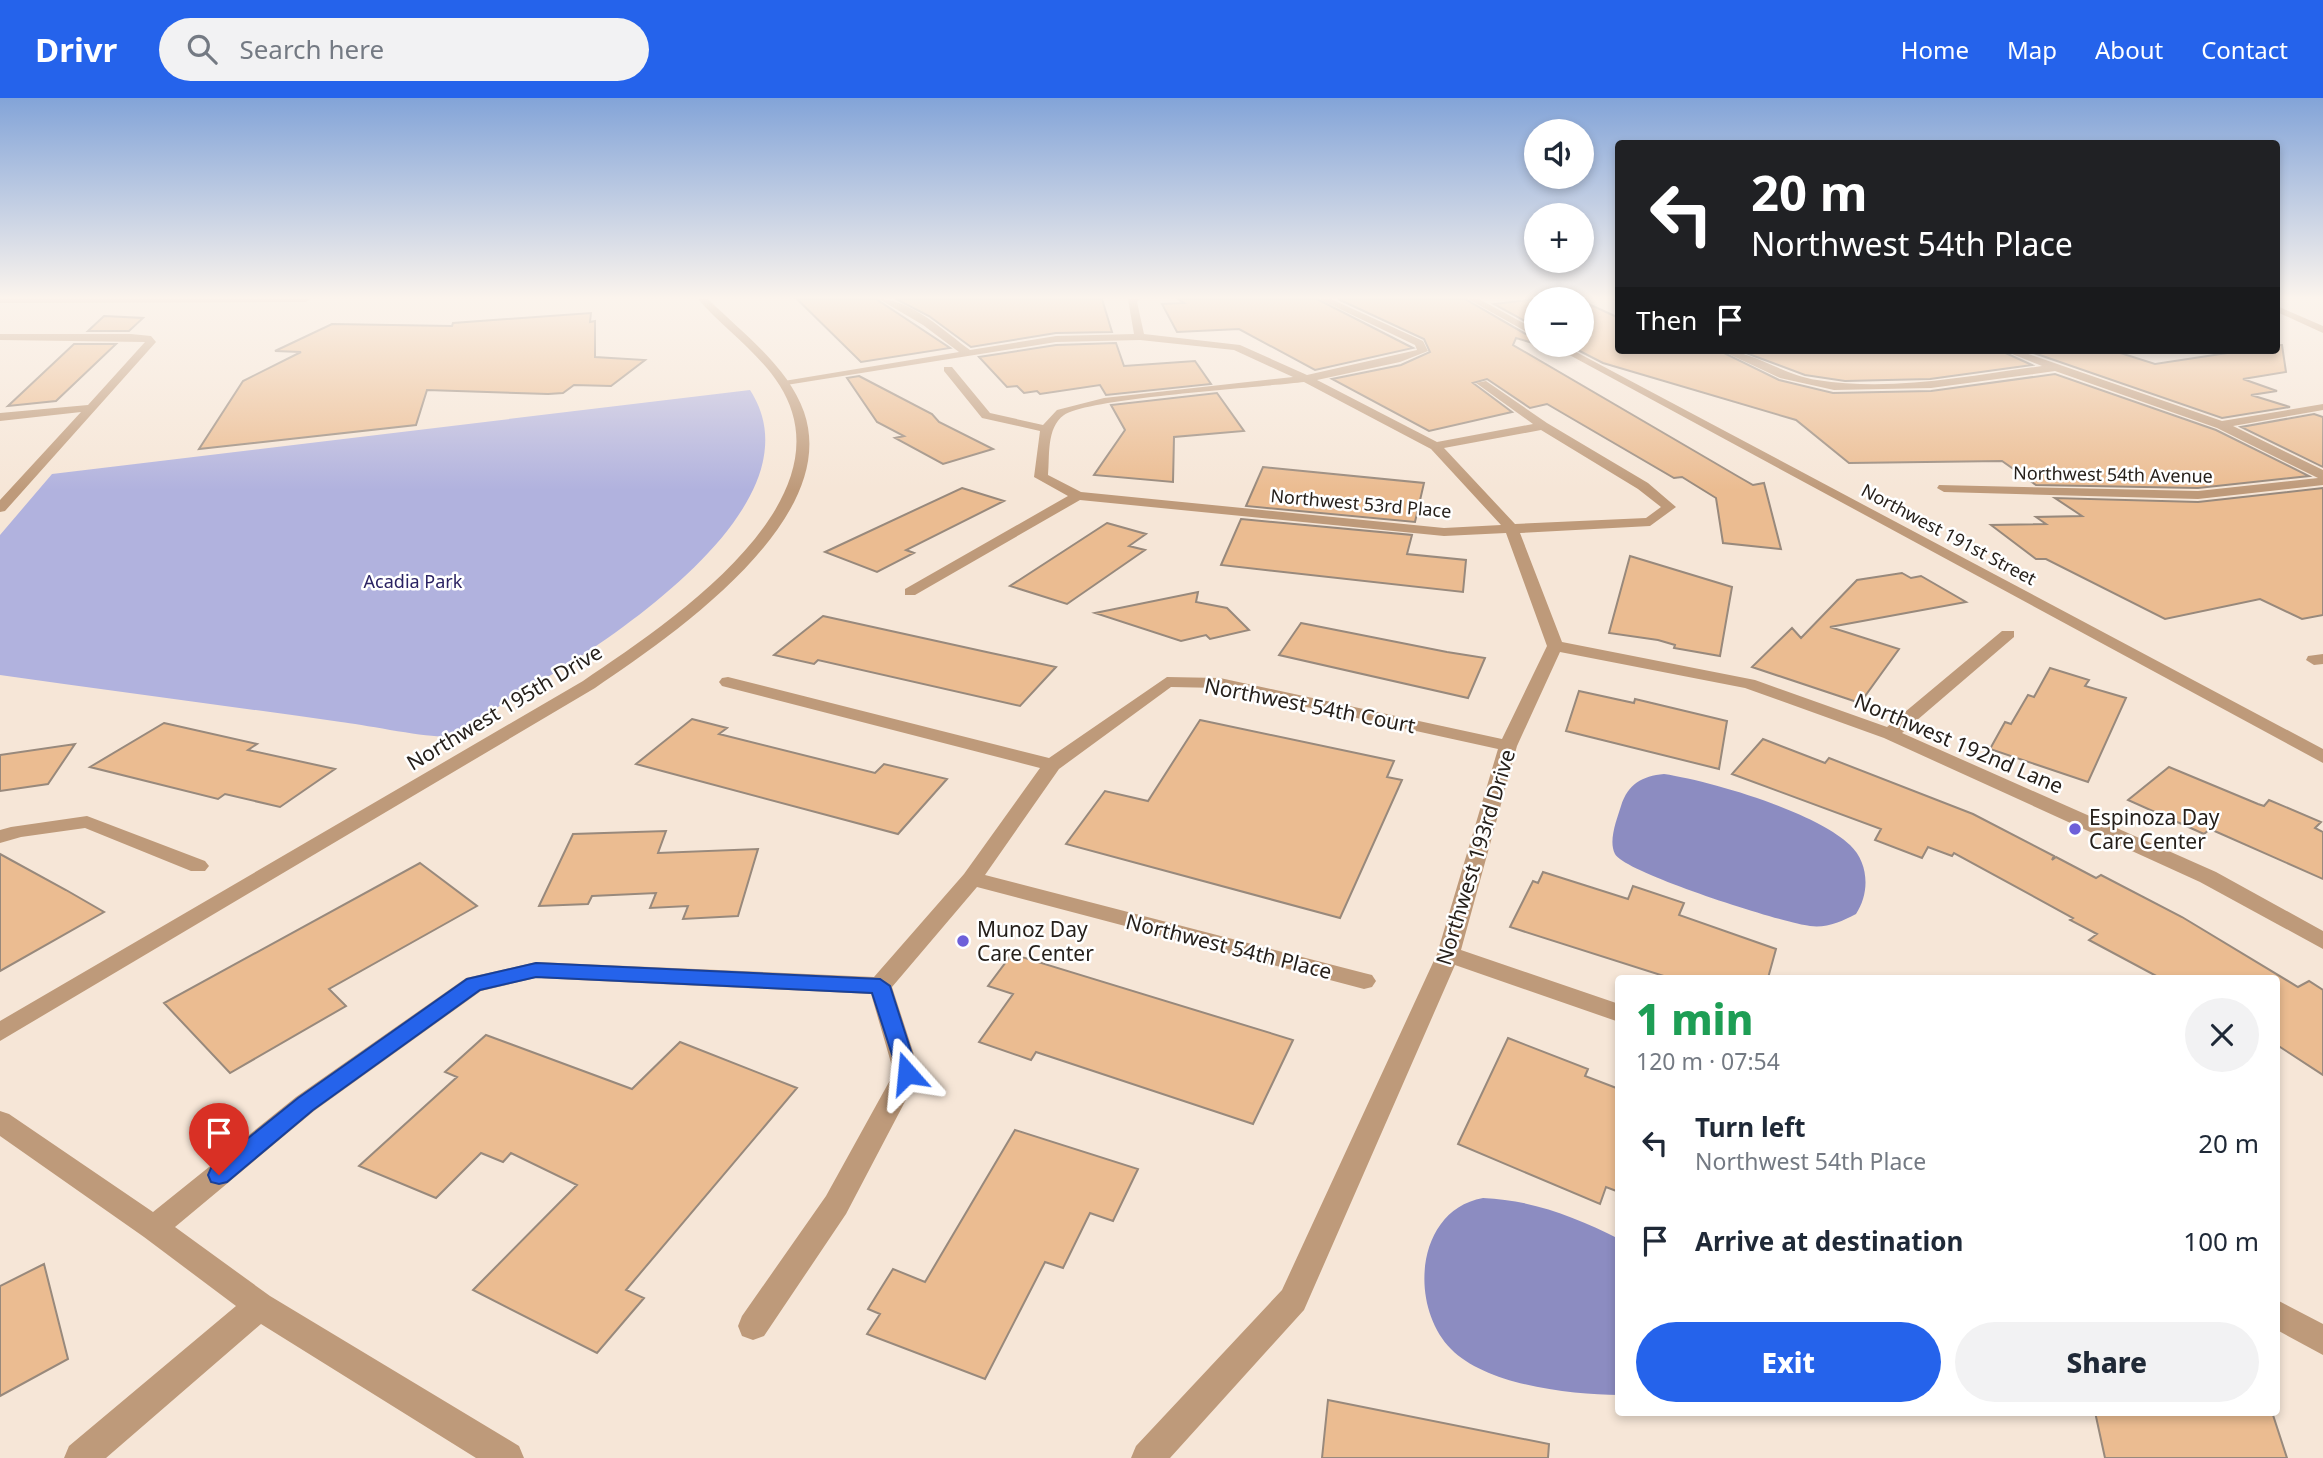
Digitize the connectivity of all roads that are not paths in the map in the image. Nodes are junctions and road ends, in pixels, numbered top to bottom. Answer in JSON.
{"nodes":[{"id":1,"x":132,"y":362,"type":"edge"},
{"id":2,"x":763,"y":362,"type":"edge"},
{"id":3,"x":916,"y":362,"type":"edge"},
{"id":4,"x":1270,"y":362,"type":"edge"},
{"id":5,"x":1384,"y":362,"type":"edge"},
{"id":6,"x":1589,"y":362,"type":"edge"},
{"id":7,"x":1753,"y":362,"type":"edge"},
{"id":8,"x":2042,"y":362,"type":"edge"},
{"id":9,"x":2058,"y":368,"type":"junction"},
{"id":10,"x":948,"y":369,"type":"dead end"},
{"id":11,"x":1306,"y":379,"type":"junction"},
{"id":12,"x":1482,"y":383,"type":"dead end"},
{"id":13,"x":784,"y":384,"type":"junction"},
{"id":14,"x":2323,"y":407,"type":"edge"},
{"id":15,"x":89,"y":408,"type":"junction"},
{"id":16,"x":0,"y":417,"type":"edge"},
{"id":17,"x":2221,"y":425,"type":"junction"},
{"id":18,"x":1543,"y":426,"type":"junction"},
{"id":19,"x":1046,"y":429,"type":"junction"},
{"id":20,"x":1435,"y":446,"type":"junction"},
{"id":21,"x":2323,"y":475,"type":"edge"},
{"id":22,"x":2323,"y":481,"type":"edge"},
{"id":23,"x":1944,"y":488,"type":"dead end"},
{"id":24,"x":1077,"y":496,"type":"junction"},
{"id":25,"x":0,"y":508,"type":"edge"},
{"id":26,"x":1512,"y":529,"type":"junction"},
{"id":27,"x":910,"y":592,"type":"dead end"},
{"id":28,"x":2008,"y":634,"type":"dead end"},
{"id":29,"x":1556,"y":646,"type":"junction"},
{"id":30,"x":728,"y":682,"type":"dead end"},
{"id":31,"x":1889,"y":734,"type":"junction"},
{"id":32,"x":1508,"y":746,"type":"junction"},
{"id":33,"x":2323,"y":757,"type":"edge"},
{"id":34,"x":1052,"y":765,"type":"junction"},
{"id":35,"x":0,"y":837,"type":"edge"},
{"id":36,"x":198,"y":866,"type":"dead end"},
{"id":37,"x":972,"y":879,"type":"junction"},
{"id":38,"x":2323,"y":942,"type":"edge"},
{"id":39,"x":1448,"y":954,"type":"junction"},
{"id":40,"x":1364,"y":981,"type":"dead end"},
{"id":41,"x":880,"y":986,"type":"junction"},
{"id":42,"x":1615,"y":1012,"type":"edge"},
{"id":43,"x":0,"y":1032,"type":"edge"},
{"id":44,"x":0,"y":1122,"type":"edge"},
{"id":45,"x":154,"y":1228,"type":"junction"},
{"id":46,"x":259,"y":1306,"type":"junction"},
{"id":47,"x":2280,"y":1316,"type":"edge"},
{"id":48,"x":753,"y":1326,"type":"dead end"},
{"id":49,"x":2323,"y":1340,"type":"edge"},
{"id":50,"x":81,"y":1458,"type":"edge"},
{"id":51,"x":508,"y":1458,"type":"edge"},
{"id":52,"x":1148,"y":1458,"type":"edge"}],
"edges":[{"from":1,"to":15,"type":"street"},
{"from":2,"to":13,"type":"street","name":"Northwest 195th Drive"},
{"from":3,"to":13,"type":"street"},
{"from":4,"to":11,"type":"street"},
{"from":5,"to":11,"type":"street"},
{"from":6,"to":33,"type":"street","name":"Northwest 191st Street"},
{"from":7,"to":9,"type":"street"},
{"from":8,"to":9,"type":"street"},
{"from":9,"to":17,"type":"street"},
{"from":10,"to":19,"type":"street"},
{"from":11,"to":19,"type":"street"},
{"from":11,"to":20,"type":"street"},
{"from":12,"to":18,"type":"street","name":"Northwest 53rd Place"},
{"from":13,"to":43,"type":"street","name":"Northwest 195th Drive"},
{"from":14,"to":17,"type":"street"},
{"from":15,"to":16,"type":"street"},
{"from":15,"to":25,"type":"street"},
{"from":17,"to":21,"type":"street"},
{"from":18,"to":20,"type":"street"},
{"from":18,"to":26,"type":"street","name":"Northwest 53rd Place"},
{"from":19,"to":24,"type":"street","name":"Northwest 53rd Place"},
{"from":20,"to":26,"type":"street"},
{"from":22,"to":23,"type":"street","name":"Northwest 54th Avenue"},
{"from":24,"to":26,"type":"street","name":"Northwest 53rd Place"},
{"from":24,"to":27,"type":"street"},
{"from":26,"to":29,"type":"street"},
{"from":28,"to":31,"type":"street"},
{"from":29,"to":31,"type":"street","name":"Northwest 192nd Lane"},
{"from":29,"to":32,"type":"street","name":"Northwest 193rd Drive"},
{"from":30,"to":34,"type":"street"},
{"from":31,"to":38,"type":"street","name":"Northwest 192nd Lane"},
{"from":32,"to":34,"type":"street","name":"Northwest 54th Court"},
{"from":32,"to":39,"type":"street","name":"Northwest 193rd Drive"},
{"from":34,"to":37,"type":"street"},
{"from":35,"to":36,"type":"street"},
{"from":37,"to":40,"type":"street","name":"Northwest 54th Place"},
{"from":37,"to":41,"type":"street"},
{"from":39,"to":42,"type":"street"},
{"from":39,"to":52,"type":"street","name":"Northwest 193rd Drive"},
{"from":41,"to":45,"type":"street"},
{"from":41,"to":48,"type":"street"},
{"from":44,"to":45,"type":"street"},
{"from":45,"to":46,"type":"street"},
{"from":46,"to":50,"type":"street"},
{"from":46,"to":51,"type":"street"},
{"from":47,"to":49,"type":"street"}]}
